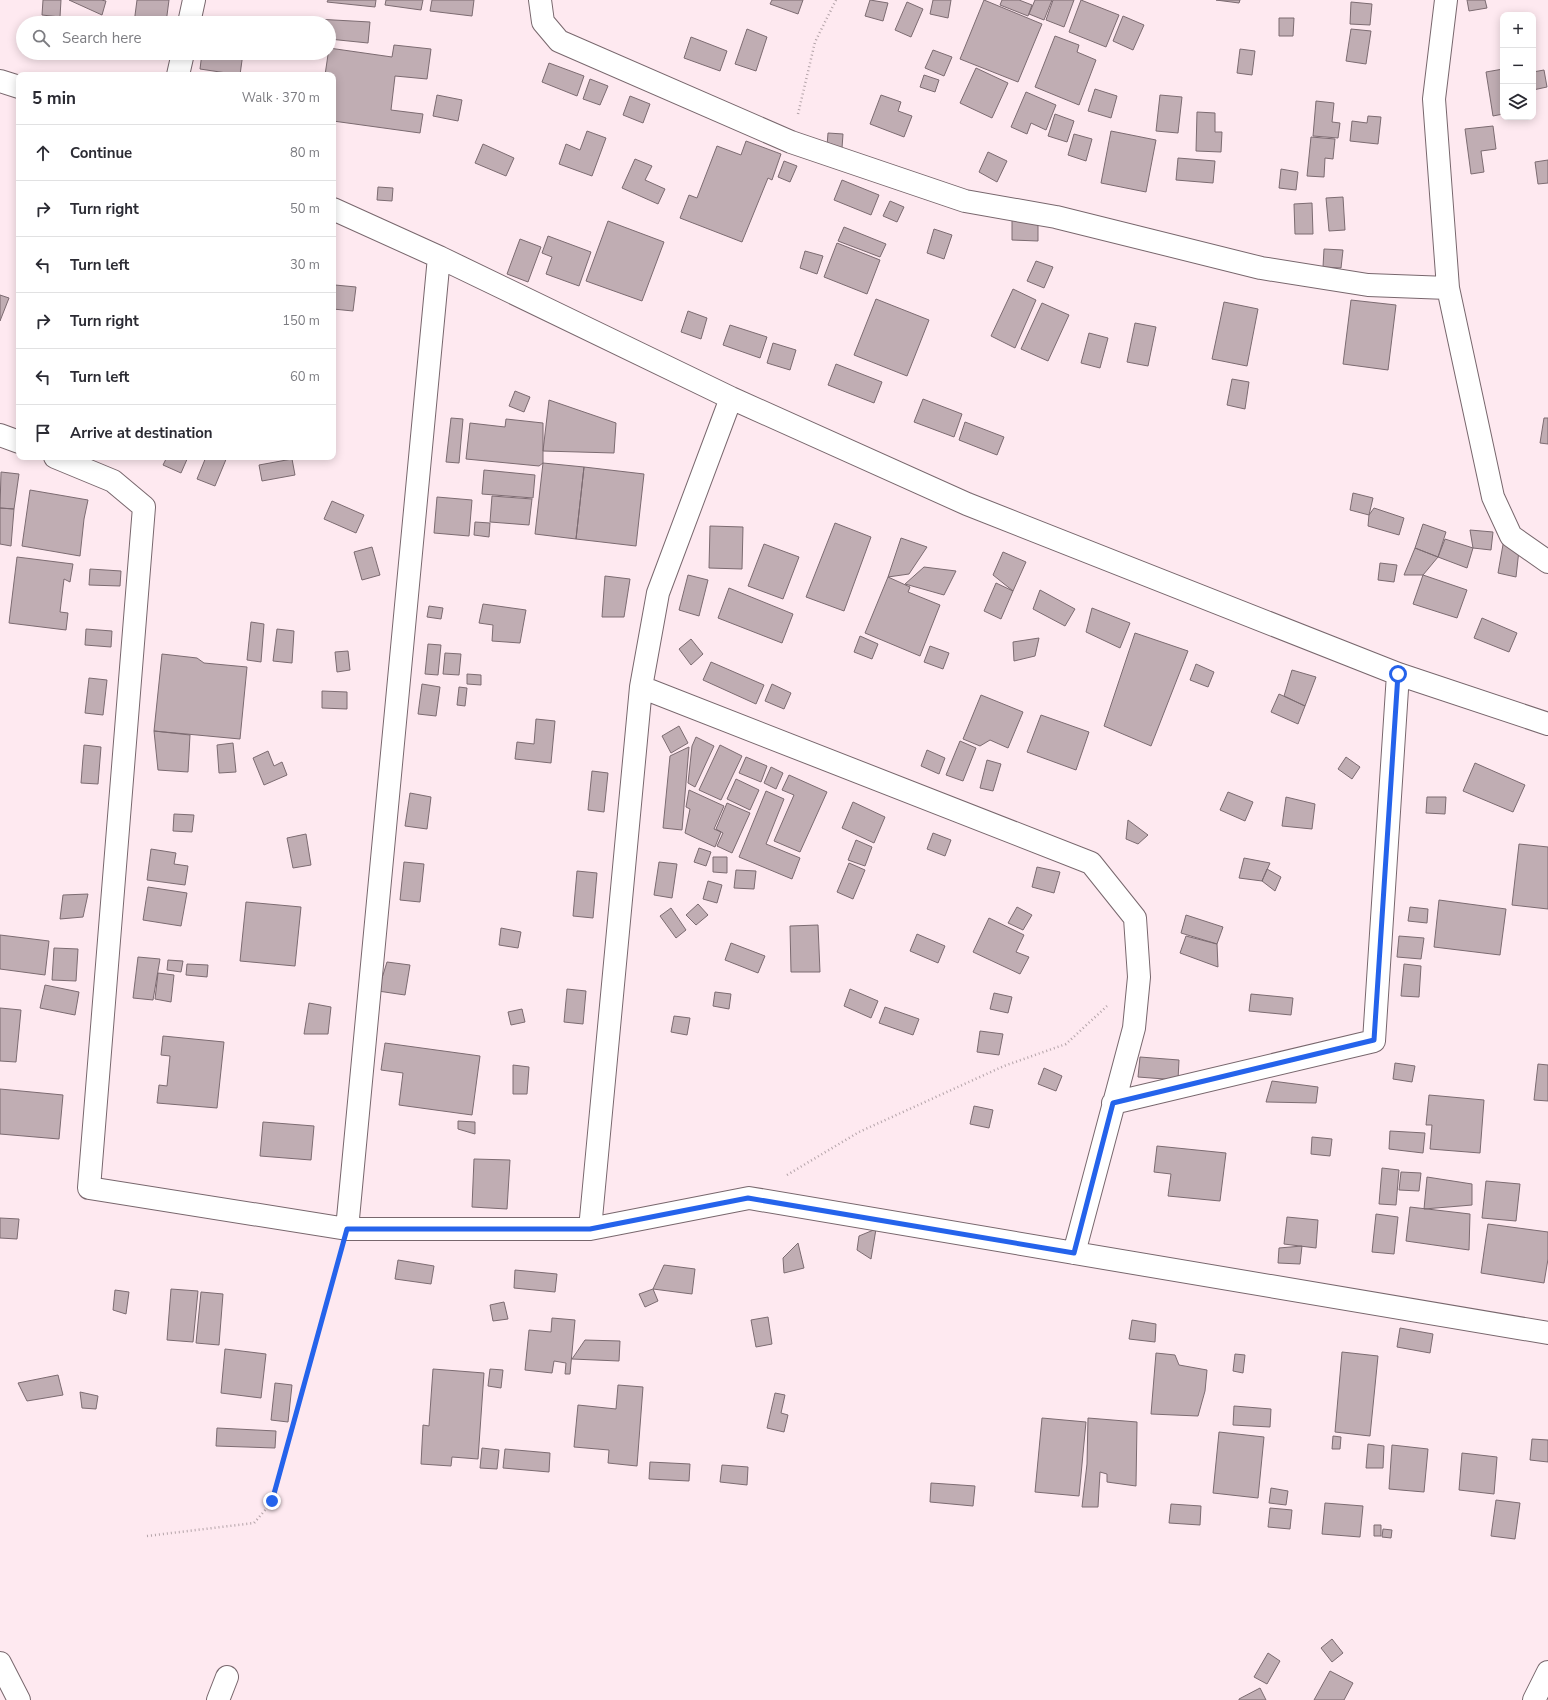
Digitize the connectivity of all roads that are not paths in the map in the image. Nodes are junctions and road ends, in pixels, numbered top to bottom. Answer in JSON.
{"nodes":[{"id":1,"x":194,"y":0,"type":"edge"},
{"id":2,"x":540,"y":0,"type":"edge"},
{"id":3,"x":1446,"y":0,"type":"edge"},
{"id":4,"x":191,"y":16,"type":"edge"},
{"id":5,"x":181,"y":60,"type":"edge"},
{"id":6,"x":179,"y":72,"type":"edge"},
{"id":7,"x":0,"y":81,"type":"edge"},
{"id":8,"x":16,"y":86,"type":"edge"},
{"id":9,"x":336,"y":210,"type":"edge"},
{"id":10,"x":439,"y":257,"type":"junction"},
{"id":11,"x":1448,"y":288,"type":"junction"},
{"id":12,"x":731,"y":398,"type":"junction"},
{"id":13,"x":0,"y":435,"type":"edge"},
{"id":14,"x":16,"y":441,"type":"edge"},
{"id":15,"x":62,"y":460,"type":"edge"},
{"id":16,"x":1548,"y":562,"type":"edge"},
{"id":17,"x":1398,"y":674,"type":"junction"},
{"id":18,"x":641,"y":687,"type":"junction"},
{"id":19,"x":1548,"y":724,"type":"edge"},
{"id":20,"x":1113,"y":1103,"type":"junction"},
{"id":21,"x":347,"y":1229,"type":"junction"},
{"id":22,"x":590,"y":1229,"type":"junction"},
{"id":23,"x":1074,"y":1253,"type":"junction"},
{"id":24,"x":1548,"y":1333,"type":"edge"},
{"id":25,"x":0,"y":1664,"type":"edge"},
{"id":26,"x":1548,"y":1672,"type":"edge"},
{"id":27,"x":227,"y":1677,"type":"dead end"},
{"id":28,"x":19,"y":1700,"type":"edge"},
{"id":29,"x":218,"y":1700,"type":"edge"},
{"id":30,"x":1534,"y":1700,"type":"edge"}],
"edges":[{"from":1,"to":4,"type":"street"},
{"from":2,"to":11,"type":"street"},
{"from":3,"to":11,"type":"street"},
{"from":5,"to":6,"type":"street"},
{"from":7,"to":8,"type":"street"},
{"from":9,"to":10,"type":"street"},
{"from":10,"to":12,"type":"street"},
{"from":10,"to":21,"type":"street"},
{"from":11,"to":16,"type":"street"},
{"from":12,"to":17,"type":"street"},
{"from":12,"to":18,"type":"street"},
{"from":13,"to":14,"type":"street"},
{"from":15,"to":21,"type":"street"},
{"from":17,"to":19,"type":"street"},
{"from":17,"to":20,"type":"street"},
{"from":18,"to":20,"type":"street"},
{"from":18,"to":22,"type":"street"},
{"from":20,"to":23,"type":"street"},
{"from":21,"to":22,"type":"street"},
{"from":22,"to":23,"type":"street"},
{"from":23,"to":24,"type":"street"},
{"from":25,"to":28,"type":"street"},
{"from":26,"to":30,"type":"street"},
{"from":27,"to":29,"type":"street"}]}
